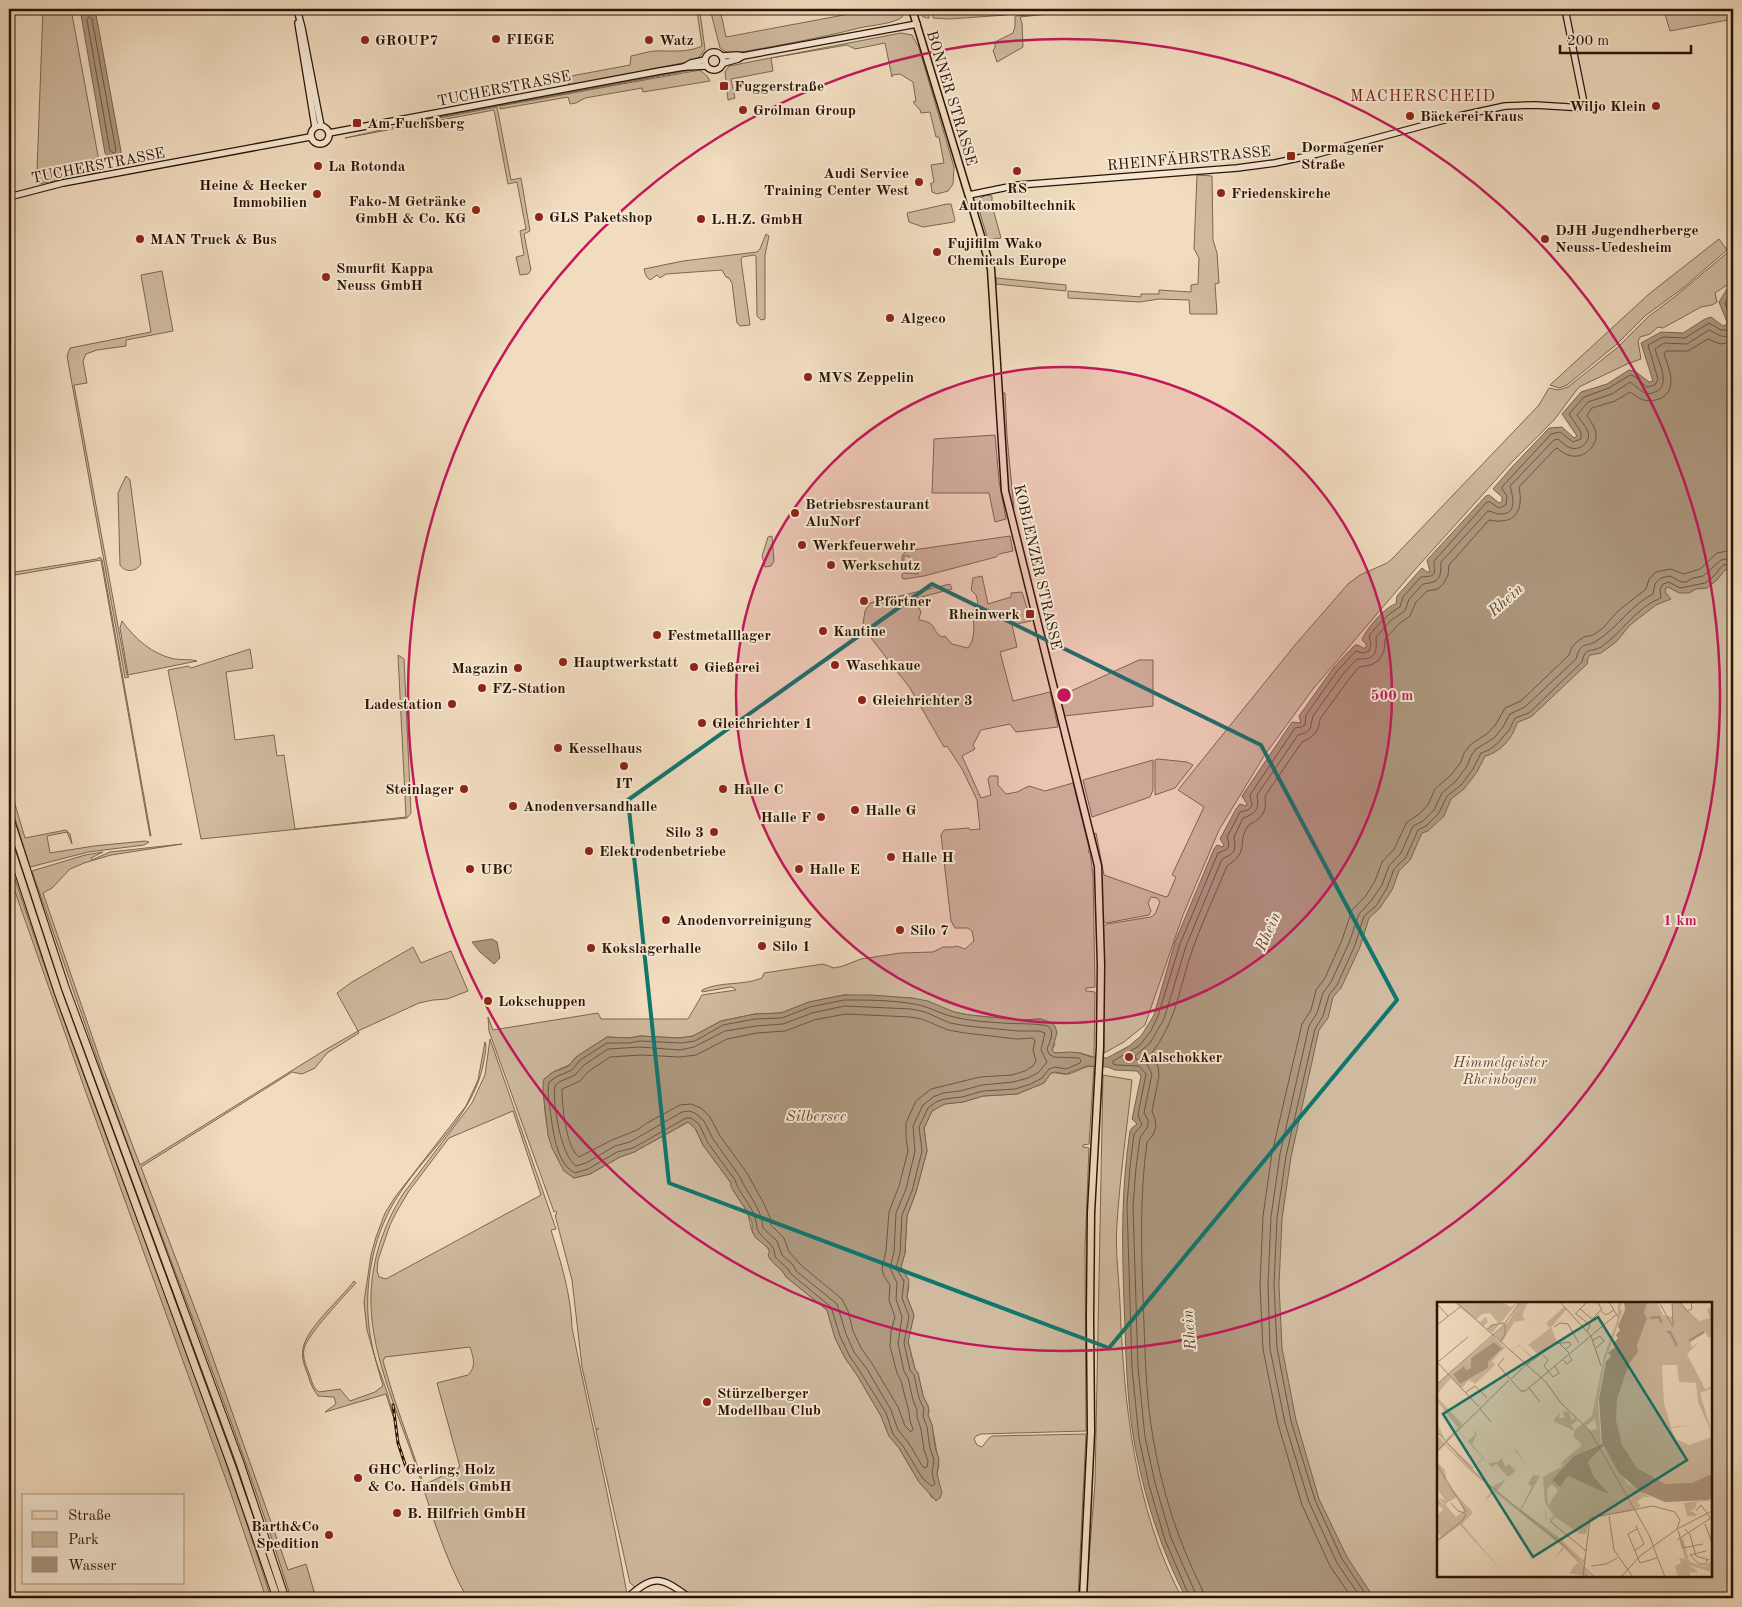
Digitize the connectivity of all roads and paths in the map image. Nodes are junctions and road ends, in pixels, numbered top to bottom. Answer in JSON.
{"nodes":[{"id":1,"x":297,"y":9,"type":"edge"},
{"id":2,"x":912,"y":9,"type":"edge"},
{"id":3,"x":1565,"y":9,"type":"edge"},
{"id":4,"x":917,"y":24,"type":"junction"},
{"id":5,"x":722,"y":56,"type":"junction"},
{"id":6,"x":743,"y":56,"type":"junction"},
{"id":7,"x":706,"y":63,"type":"junction"},
{"id":8,"x":724,"y":63,"type":"junction"},
{"id":9,"x":318,"y":127,"type":"junction"},
{"id":10,"x":329,"y":133,"type":"junction"},
{"id":11,"x":310,"y":137,"type":"junction"},
{"id":12,"x":969,"y":195,"type":"junction"},
{"id":13,"x":9,"y":197,"type":"edge"},
{"id":14,"x":9,"y":816,"type":"edge"},
{"id":15,"x":9,"y":843,"type":"edge"},
{"id":16,"x":276,"y":1598,"type":"edge"},
{"id":17,"x":285,"y":1598,"type":"edge"},
{"id":18,"x":627,"y":1598,"type":"edge"},
{"id":19,"x":690,"y":1598,"type":"edge"},
{"id":20,"x":1082,"y":1598,"type":"edge"}],
"edges":[{"from":1,"to":9,"type":"main road"},
{"from":2,"to":4,"type":"main road","name":"BONNER STRASSE"},
{"from":3,"to":12,"type":"main road","name":"RHEINFÄHRSTRASSE"},
{"from":4,"to":6,"type":"main road"},
{"from":4,"to":12,"type":"main road","name":"BONNER STRASSE"},
{"from":5,"to":6,"type":"main road"},
{"from":5,"to":7,"type":"main road"},
{"from":5,"to":8,"type":"main road"},
{"from":6,"to":8,"type":"main road"},
{"from":7,"to":8,"type":"main road"},
{"from":7,"to":10,"type":"main road","name":"TUCHERSTRASSE"},
{"from":9,"to":10,"type":"main road"},
{"from":9,"to":11,"type":"main road"},
{"from":10,"to":11,"type":"main road","name":"TUCHERSTRASSE"},
{"from":11,"to":13,"type":"main road","name":"TUCHERSTRASSE"},
{"from":12,"to":20,"type":"main road","name":"KOBLENZER STRASSE"},
{"from":14,"to":17,"type":"highway"},
{"from":15,"to":16,"type":"highway"},
{"from":18,"to":19,"type":"main road"}]}
